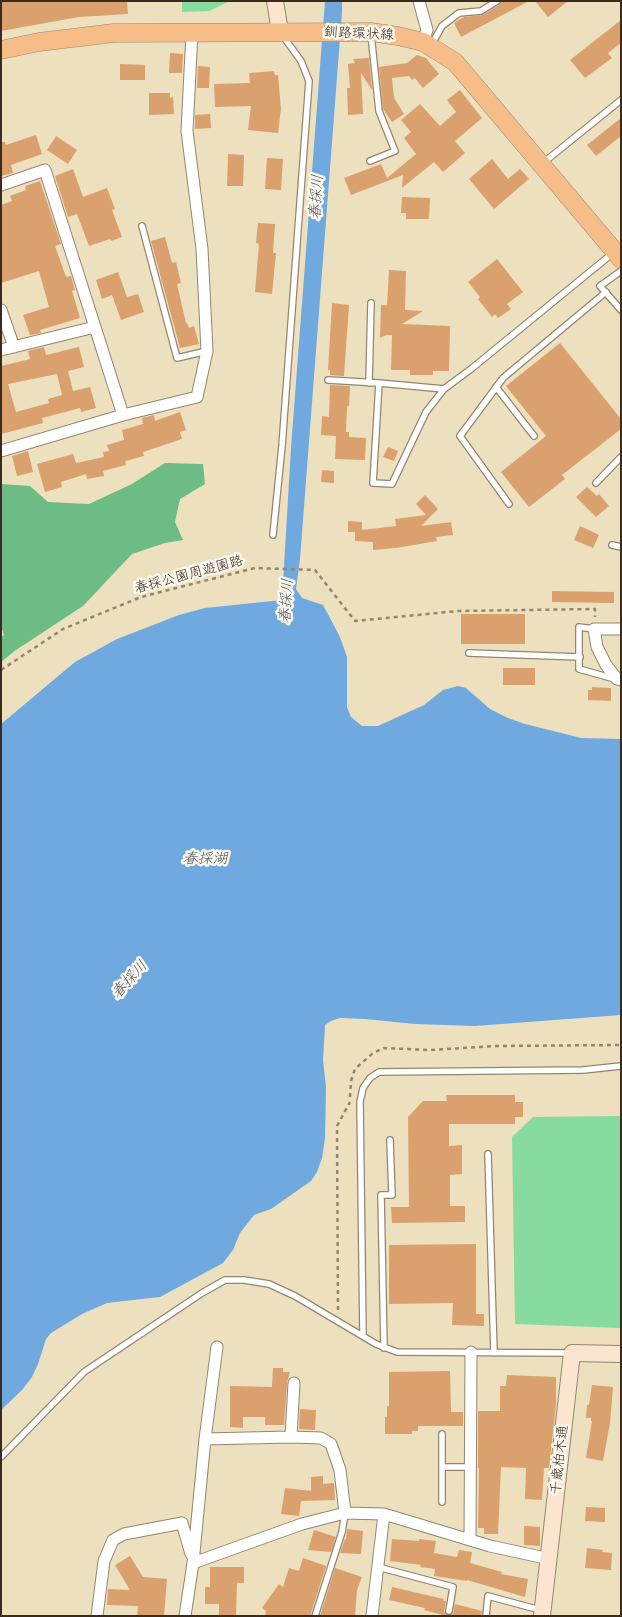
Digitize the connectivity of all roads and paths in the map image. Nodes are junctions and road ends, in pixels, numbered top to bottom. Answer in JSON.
{"nodes":[{"id":1,"x":274,"y":1,"type":"edge"},
{"id":2,"x":419,"y":1,"type":"edge"},
{"id":3,"x":497,"y":1,"type":"edge"},
{"id":4,"x":192,"y":32,"type":"junction"},
{"id":5,"x":280,"y":32,"type":"junction"},
{"id":6,"x":371,"y":32,"type":"junction"},
{"id":7,"x":427,"y":44,"type":"junction"},
{"id":8,"x":1,"y":50,"type":"edge"},
{"id":9,"x":621,"y":100,"type":"edge"},
{"id":10,"x":370,"y":161,"type":"dead end"},
{"id":11,"x":542,"y":164,"type":"junction"},
{"id":12,"x":1,"y":185,"type":"edge"},
{"id":13,"x":142,"y":226,"type":"dead end"},
{"id":14,"x":618,"y":256,"type":"edge"},
{"id":15,"x":621,"y":271,"type":"edge"},
{"id":16,"x":606,"y":292,"type":"junction"},
{"id":17,"x":371,"y":303,"type":"dead end"},
{"id":18,"x":1,"y":310,"type":"edge"},
{"id":19,"x":621,"y":310,"type":"edge"},
{"id":20,"x":95,"y":327,"type":"junction"},
{"id":21,"x":14,"y":347,"type":"junction"},
{"id":22,"x":1,"y":350,"type":"edge"},
{"id":23,"x":207,"y":351,"type":"junction"},
{"id":24,"x":328,"y":380,"type":"dead end"},
{"id":25,"x":369,"y":383,"type":"junction"},
{"id":26,"x":379,"y":383,"type":"junction"},
{"id":27,"x":496,"y":387,"type":"junction"},
{"id":28,"x":444,"y":389,"type":"junction"},
{"id":29,"x":123,"y":414,"type":"junction"},
{"id":30,"x":534,"y":436,"type":"dead end"},
{"id":31,"x":1,"y":451,"type":"edge"},
{"id":32,"x":621,"y":457,"type":"edge"},
{"id":33,"x":596,"y":483,"type":"dead end"},
{"id":34,"x":509,"y":504,"type":"dead end"},
{"id":35,"x":273,"y":535,"type":"dead end"},
{"id":36,"x":612,"y":545,"type":"dead end"},
{"id":37,"x":621,"y":547,"type":"edge"},
{"id":38,"x":594,"y":629,"type":"junction"},
{"id":39,"x":621,"y":629,"type":"edge"},
{"id":40,"x":469,"y":653,"type":"dead end"},
{"id":41,"x":580,"y":657,"type":"junction"},
{"id":42,"x":1,"y":670,"type":"edge"},
{"id":43,"x":619,"y":680,"type":"edge"},
{"id":44,"x":621,"y":1045,"type":"edge"},
{"id":45,"x":621,"y":1066,"type":"edge"},
{"id":46,"x":390,"y":1140,"type":"dead end"},
{"id":47,"x":488,"y":1154,"type":"dead end"},
{"id":48,"x":338,"y":1321,"type":"junction"},
{"id":49,"x":363,"y":1336,"type":"junction"},
{"id":50,"x":217,"y":1347,"type":"dead end"},
{"id":51,"x":384,"y":1348,"type":"junction"},
{"id":52,"x":471,"y":1352,"type":"junction"},
{"id":53,"x":494,"y":1353,"type":"junction"},
{"id":54,"x":572,"y":1353,"type":"junction"},
{"id":55,"x":621,"y":1354,"type":"edge"},
{"id":56,"x":294,"y":1383,"type":"dead end"},
{"id":57,"x":442,"y":1434,"type":"dead end"},
{"id":58,"x":291,"y":1437,"type":"junction"},
{"id":59,"x":205,"y":1439,"type":"junction"},
{"id":60,"x":1,"y":1457,"type":"edge"},
{"id":61,"x":442,"y":1467,"type":"junction"},
{"id":62,"x":470,"y":1467,"type":"junction"},
{"id":63,"x":442,"y":1502,"type":"dead end"},
{"id":64,"x":345,"y":1513,"type":"junction"},
{"id":65,"x":384,"y":1514,"type":"junction"},
{"id":66,"x":470,"y":1540,"type":"junction"},
{"id":67,"x":550,"y":1559,"type":"junction"},
{"id":68,"x":193,"y":1563,"type":"junction"},
{"id":69,"x":378,"y":1567,"type":"junction"},
{"id":70,"x":449,"y":1611,"type":"dead end"},
{"id":71,"x":543,"y":1613,"type":"edge"},
{"id":72,"x":97,"y":1616,"type":"edge"},
{"id":73,"x":185,"y":1616,"type":"edge"},
{"id":74,"x":315,"y":1616,"type":"edge"},
{"id":75,"x":372,"y":1616,"type":"edge"},
{"id":76,"x":486,"y":1616,"type":"edge"}],
"edges":[{"from":1,"to":5,"type":"street"},
{"from":2,"to":7,"type":"street"},
{"from":3,"to":7,"type":"lane"},
{"from":4,"to":5,"type":"main road","name":"釧路環状線"},
{"from":4,"to":8,"type":"main road","name":"釧路環状線"},
{"from":4,"to":23,"type":"street"},
{"from":5,"to":6,"type":"main road","name":"釧路環状線"},
{"from":5,"to":35,"type":"lane"},
{"from":6,"to":7,"type":"main road","name":"釧路環状線"},
{"from":6,"to":10,"type":"lane"},
{"from":7,"to":11,"type":"main road","name":"釧路環状線"},
{"from":9,"to":11,"type":"lane"},
{"from":11,"to":14,"type":"main road","name":"釧路環状線"},
{"from":12,"to":20,"type":"street"},
{"from":13,"to":23,"type":"lane"},
{"from":14,"to":28,"type":"lane"},
{"from":15,"to":16,"type":"lane"},
{"from":16,"to":19,"type":"lane"},
{"from":16,"to":27,"type":"lane"},
{"from":17,"to":25,"type":"lane"},
{"from":18,"to":21,"type":"street"},
{"from":20,"to":21,"type":"street"},
{"from":20,"to":29,"type":"street"},
{"from":21,"to":22,"type":"street"},
{"from":23,"to":29,"type":"street"},
{"from":24,"to":25,"type":"lane"},
{"from":25,"to":26,"type":"lane"},
{"from":26,"to":28,"type":"lane"},
{"from":26,"to":28,"type":"lane"},
{"from":27,"to":30,"type":"lane"},
{"from":27,"to":34,"type":"lane"},
{"from":29,"to":31,"type":"street"},
{"from":32,"to":33,"type":"lane"},
{"from":36,"to":37,"type":"lane"},
{"from":38,"to":39,"type":"street"},
{"from":38,"to":41,"type":"lane"},
{"from":38,"to":42,"type":"path","name":"春採公園周遊園路"},
{"from":38,"to":43,"type":"street"},
{"from":40,"to":41,"type":"lane"},
{"from":41,"to":43,"type":"lane"},
{"from":44,"to":48,"type":"path"},
{"from":45,"to":49,"type":"lane"},
{"from":46,"to":51,"type":"lane"},
{"from":47,"to":53,"type":"lane"},
{"from":48,"to":49,"type":"lane"},
{"from":48,"to":60,"type":"lane"},
{"from":49,"to":51,"type":"lane"},
{"from":50,"to":59,"type":"street"},
{"from":51,"to":52,"type":"lane"},
{"from":52,"to":53,"type":"lane"},
{"from":52,"to":62,"type":"street"},
{"from":53,"to":54,"type":"lane"},
{"from":54,"to":55,"type":"street"},
{"from":54,"to":67,"type":"street","name":"千歳柏木通"},
{"from":56,"to":58,"type":"street"},
{"from":57,"to":61,"type":"lane"},
{"from":58,"to":59,"type":"street"},
{"from":58,"to":64,"type":"street"},
{"from":59,"to":68,"type":"street"},
{"from":61,"to":62,"type":"lane"},
{"from":61,"to":63,"type":"lane"},
{"from":62,"to":66,"type":"street"},
{"from":64,"to":65,"type":"street"},
{"from":64,"to":68,"type":"street"},
{"from":64,"to":74,"type":"lane"},
{"from":65,"to":66,"type":"street"},
{"from":65,"to":69,"type":"street"},
{"from":66,"to":67,"type":"street"},
{"from":67,"to":71,"type":"street","name":"千歳柏木通"},
{"from":68,"to":72,"type":"street"},
{"from":68,"to":73,"type":"street"},
{"from":69,"to":70,"type":"lane"},
{"from":69,"to":75,"type":"street"},
{"from":71,"to":76,"type":"lane"}]}
